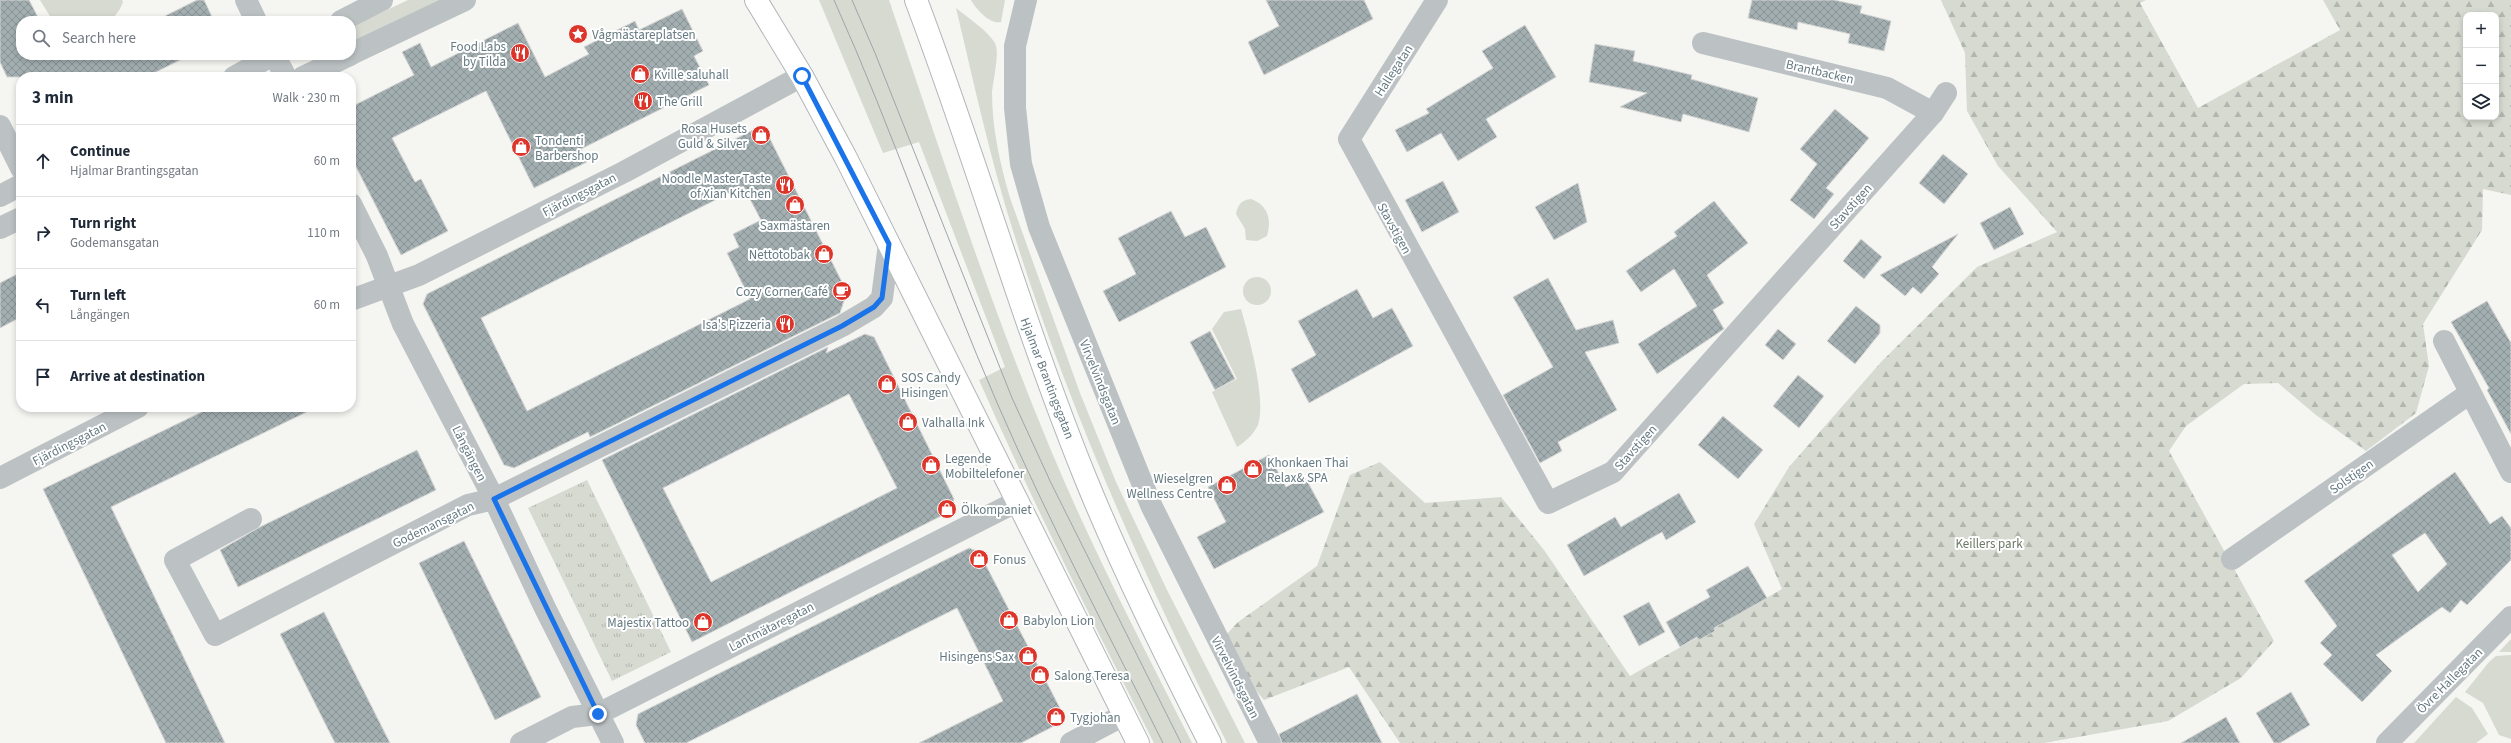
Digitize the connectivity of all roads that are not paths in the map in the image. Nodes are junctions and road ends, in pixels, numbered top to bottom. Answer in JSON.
{"nodes":[{"id":1,"x":246,"y":0,"type":"edge"},
{"id":2,"x":382,"y":0,"type":"edge"},
{"id":3,"x":465,"y":0,"type":"edge"},
{"id":4,"x":756,"y":0,"type":"edge"},
{"id":5,"x":916,"y":0,"type":"edge"},
{"id":6,"x":1026,"y":0,"type":"edge"},
{"id":7,"x":1437,"y":0,"type":"edge"},
{"id":8,"x":254,"y":16,"type":"edge"},
{"id":9,"x":350,"y":16,"type":"edge"},
{"id":10,"x":1703,"y":43,"type":"dead end"},
{"id":11,"x":356,"y":52,"type":"edge"},
{"id":12,"x":265,"y":60,"type":"edge"},
{"id":13,"x":277,"y":60,"type":"edge"},
{"id":14,"x":339,"y":60,"type":"edge"},
{"id":15,"x":243,"y":72,"type":"edge"},
{"id":16,"x":283,"y":72,"type":"edge"},
{"id":17,"x":314,"y":72,"type":"edge"},
{"id":18,"x":802,"y":76,"type":"junction"},
{"id":19,"x":1946,"y":93,"type":"dead end"},
{"id":20,"x":1933,"y":113,"type":"junction"},
{"id":21,"x":0,"y":126,"type":"edge"},
{"id":22,"x":1348,"y":139,"type":"joint"},
{"id":23,"x":16,"y":158,"type":"edge"},
{"id":24,"x":16,"y":188,"type":"edge"},
{"id":25,"x":0,"y":196,"type":"edge"},
{"id":26,"x":356,"y":214,"type":"edge"},
{"id":27,"x":16,"y":220,"type":"edge"},
{"id":28,"x":0,"y":228,"type":"edge"},
{"id":29,"x":889,"y":244,"type":"junction"},
{"id":30,"x":390,"y":287,"type":"junction"},
{"id":31,"x":356,"y":298,"type":"edge"},
{"id":32,"x":2444,"y":341,"type":"dead end"},
{"id":33,"x":2470,"y":393,"type":"junction"},
{"id":34,"x":128,"y":412,"type":"edge"},
{"id":35,"x":2511,"y":472,"type":"edge"},
{"id":36,"x":0,"y":478,"type":"edge"},
{"id":37,"x":494,"y":499,"type":"junction"},
{"id":38,"x":1018,"y":501,"type":"junction"},
{"id":39,"x":252,"y":519,"type":"dead end"},
{"id":40,"x":2232,"y":559,"type":"dead end"},
{"id":41,"x":2511,"y":616,"type":"edge"},
{"id":42,"x":598,"y":714,"type":"junction"},
{"id":43,"x":1124,"y":714,"type":"junction"},
{"id":44,"x":521,"y":743,"type":"edge"},
{"id":45,"x":613,"y":743,"type":"edge"},
{"id":46,"x":1071,"y":743,"type":"edge"},
{"id":47,"x":1138,"y":743,"type":"edge"},
{"id":48,"x":1210,"y":743,"type":"edge"},
{"id":49,"x":1270,"y":743,"type":"edge"},
{"id":50,"x":2387,"y":743,"type":"edge"}],
"edges":[{"from":1,"to":8,"type":"street"},
{"from":2,"to":9,"type":"street"},
{"from":3,"to":11,"type":"street"},
{"from":4,"to":18,"type":"main road"},
{"from":5,"to":48,"type":"main road","name":"Hjalmar Brantingsgatan"},
{"from":6,"to":49,"type":"street","name":"Virvelvindsgatan"},
{"from":7,"to":22,"type":"street","name":"Hallegatan"},
{"from":10,"to":20,"type":"street","name":"Brantbacken"},
{"from":12,"to":15,"type":"street"},
{"from":13,"to":16,"type":"street"},
{"from":14,"to":17,"type":"street"},
{"from":18,"to":29,"type":"main road"},
{"from":18,"to":30,"type":"street","name":"Fjärdingsgatan"},
{"from":19,"to":20,"type":"street","name":"Stavstigen"},
{"from":20,"to":22,"type":"street","name":"Stavstigen"},
{"from":21,"to":23,"type":"street"},
{"from":24,"to":25,"type":"street"},
{"from":26,"to":30,"type":"street","name":"Långängen"},
{"from":27,"to":28,"type":"street"},
{"from":29,"to":37,"type":"street","name":"Godemansgatan"},
{"from":29,"to":38,"type":"main road"},
{"from":30,"to":31,"type":"street","name":"Fjärdingsgatan"},
{"from":30,"to":37,"type":"street","name":"Långängen"},
{"from":32,"to":33,"type":"street"},
{"from":33,"to":35,"type":"street"},
{"from":33,"to":40,"type":"street","name":"Solstigen"},
{"from":34,"to":36,"type":"street","name":"Fjärdingsgatan"},
{"from":37,"to":39,"type":"street","name":"Godemansgatan"},
{"from":37,"to":42,"type":"street","name":"Långängen"},
{"from":38,"to":42,"type":"street","name":"Lantmätaregatan"},
{"from":38,"to":43,"type":"main road"},
{"from":41,"to":50,"type":"street","name":"Övre Hallegatan"},
{"from":42,"to":44,"type":"street","name":"Lantmätaregatan"},
{"from":42,"to":45,"type":"street","name":"Långängen"},
{"from":43,"to":46,"type":"street"},
{"from":43,"to":47,"type":"main road"}]}
